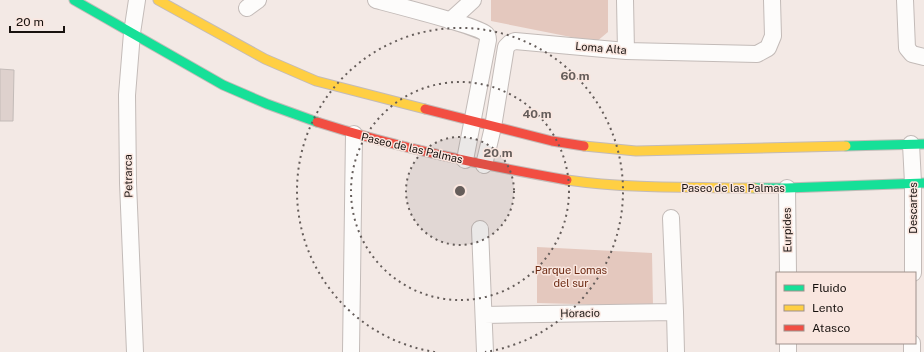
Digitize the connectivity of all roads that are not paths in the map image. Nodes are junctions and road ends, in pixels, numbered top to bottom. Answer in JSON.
{"nodes":[{"id":1,"x":74,"y":0,"type":"edge"},
{"id":2,"x":137,"y":0,"type":"edge"},
{"id":3,"x":158,"y":0,"type":"edge"},
{"id":4,"x":376,"y":0,"type":"edge"},
{"id":5,"x":473,"y":0,"type":"edge"},
{"id":6,"x":625,"y":0,"type":"edge"},
{"id":7,"x":772,"y":0,"type":"edge"},
{"id":8,"x":905,"y":0,"type":"edge"},
{"id":9,"x":450,"y":21,"type":"junction"},
{"id":10,"x":132,"y":33,"type":"junction"},
{"id":11,"x":626,"y":51,"type":"junction"},
{"id":12,"x":924,"y":57,"type":"edge"},
{"id":13,"x":473,"y":122,"type":"junction"},
{"id":14,"x":493,"y":127,"type":"junction"},
{"id":15,"x":354,"y":134,"type":"junction"},
{"id":16,"x":918,"y":144,"type":"edge"},
{"id":17,"x":465,"y":160,"type":"junction"},
{"id":18,"x":484,"y":165,"type":"junction"},
{"id":19,"x":918,"y":183,"type":"edge"},
{"id":20,"x":786,"y":188,"type":"junction"},
{"id":21,"x":671,"y":218,"type":"dead end"},
{"id":22,"x":480,"y":229,"type":"dead end"},
{"id":23,"x":788,"y":272,"type":"edge"},
{"id":24,"x":913,"y":272,"type":"edge"},
{"id":25,"x":675,"y":312,"type":"junction"},
{"id":26,"x":484,"y":315,"type":"junction"},
{"id":27,"x":135,"y":352,"type":"edge"},
{"id":28,"x":351,"y":352,"type":"edge"},
{"id":29,"x":485,"y":352,"type":"edge"},
{"id":30,"x":676,"y":352,"type":"edge"}],
"edges":[{"from":1,"to":10,"type":"street","name":"Paseo de las Palmas"},
{"from":2,"to":10,"type":"street","name":"Petrarca"},
{"from":3,"to":13,"type":"street"},
{"from":4,"to":9,"type":"street"},
{"from":5,"to":9,"type":"street"},
{"from":6,"to":11,"type":"street"},
{"from":7,"to":11,"type":"street","name":"Loma Alta"},
{"from":8,"to":12,"type":"street"},
{"from":9,"to":13,"type":"street"},
{"from":10,"to":15,"type":"street","name":"Paseo de las Palmas"},
{"from":10,"to":27,"type":"street","name":"Petrarca"},
{"from":11,"to":14,"type":"street","name":"Loma Alta"},
{"from":13,"to":14,"type":"street"},
{"from":13,"to":17,"type":"street"},
{"from":14,"to":16,"type":"street"},
{"from":14,"to":18,"type":"street","name":"Loma Alta"},
{"from":15,"to":17,"type":"street","name":"Paseo de las Palmas"},
{"from":15,"to":28,"type":"street"},
{"from":16,"to":19,"type":"street","name":"Descartes"},
{"from":17,"to":18,"type":"street","name":"Paseo de las Palmas"},
{"from":18,"to":20,"type":"street","name":"Paseo de las Palmas"},
{"from":19,"to":20,"type":"street","name":"Paseo de las Palmas"},
{"from":19,"to":24,"type":"street","name":"Descartes"},
{"from":20,"to":23,"type":"street","name":"Eurpides"},
{"from":21,"to":25,"type":"street"},
{"from":22,"to":26,"type":"street"},
{"from":25,"to":26,"type":"street","name":"Horacio"},
{"from":25,"to":30,"type":"street"},
{"from":26,"to":29,"type":"street"}]}
